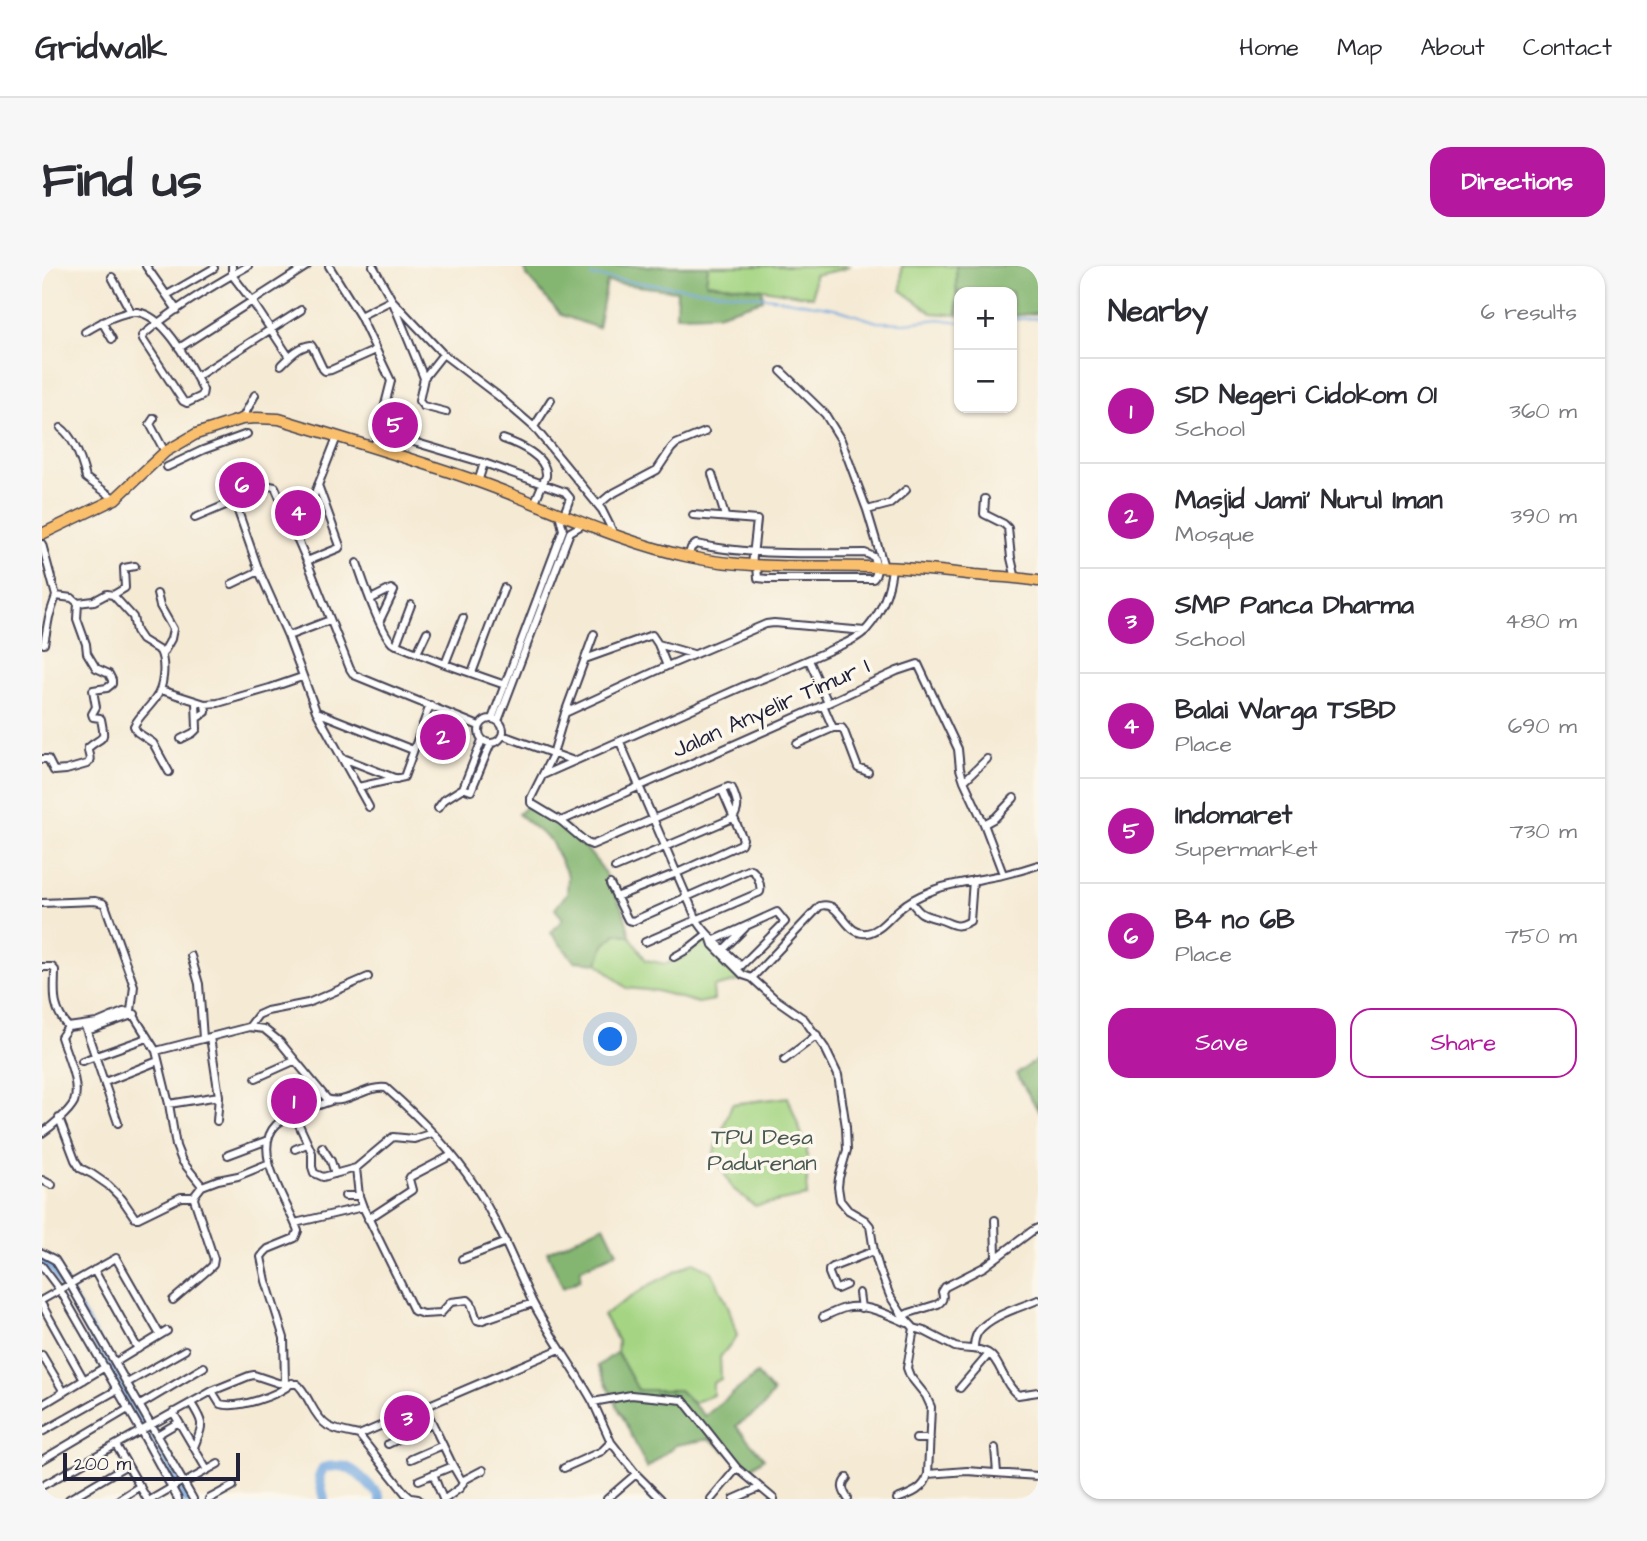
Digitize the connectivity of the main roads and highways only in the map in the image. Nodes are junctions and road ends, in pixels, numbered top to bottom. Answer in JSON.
{"nodes":[{"id":1,"x":42,"y":534,"type":"edge"},
{"id":2,"x":1038,"y":581,"type":"edge"}],
"edges":[{"from":1,"to":2,"type":"main road"}]}
